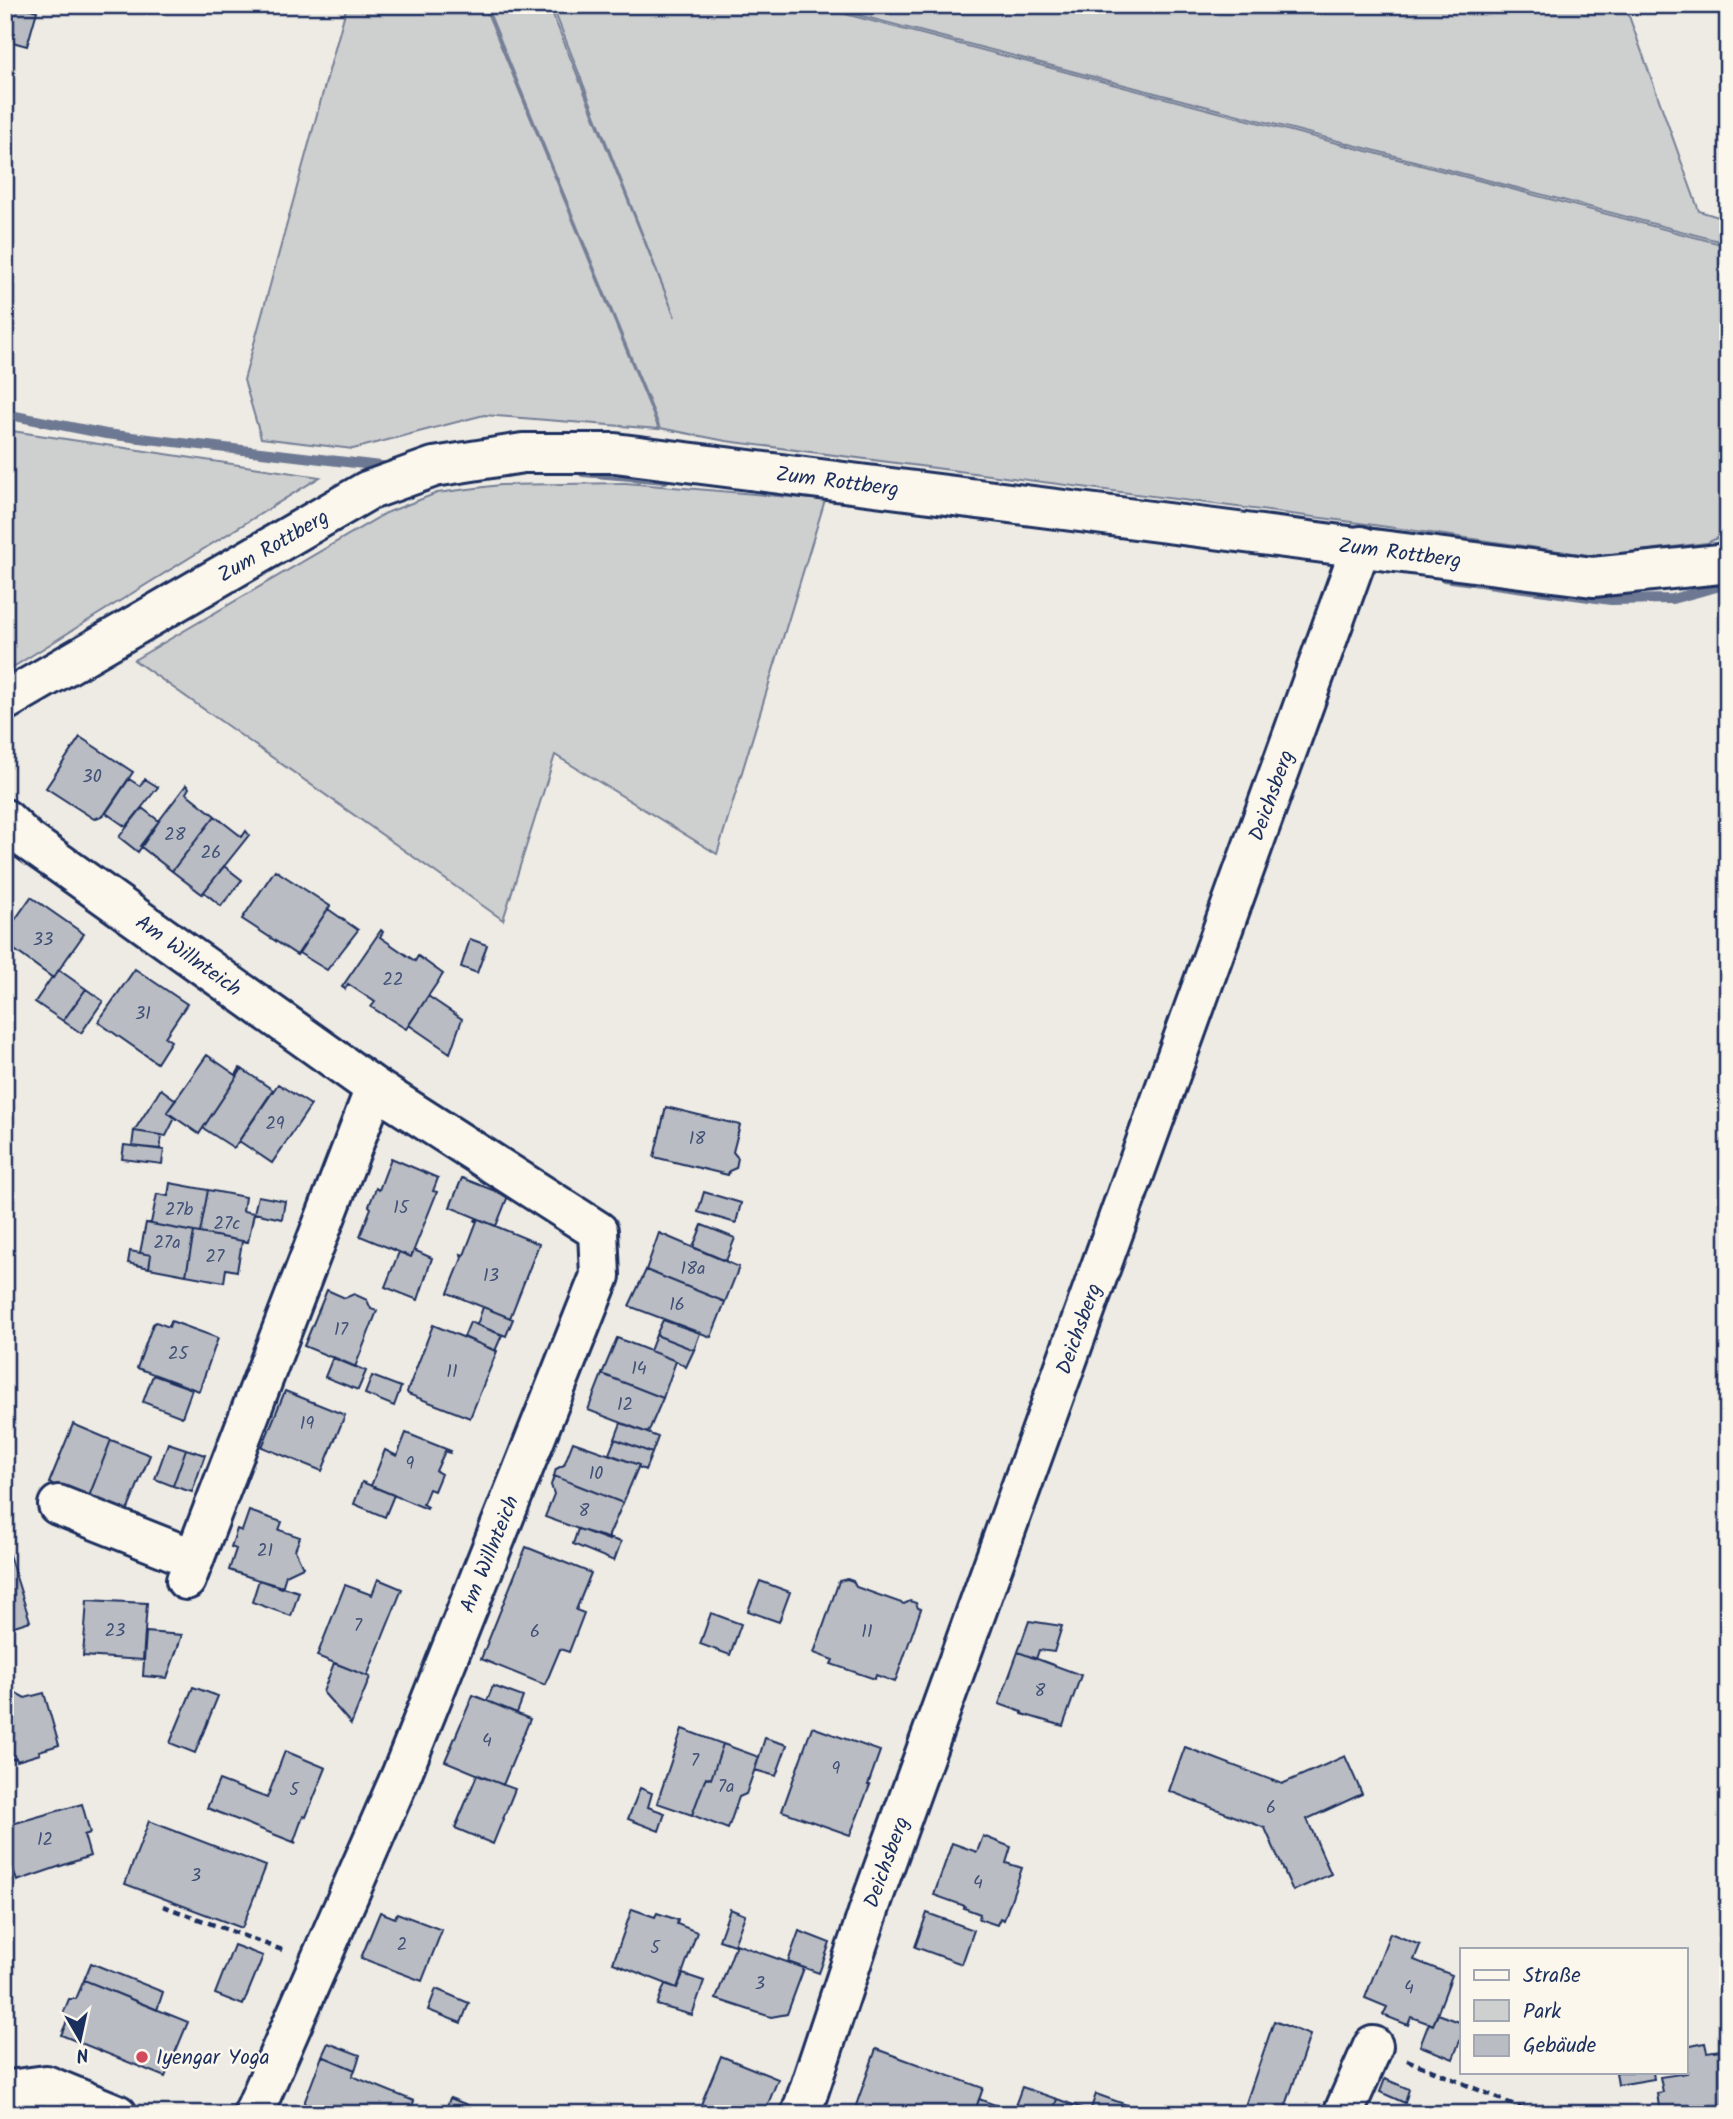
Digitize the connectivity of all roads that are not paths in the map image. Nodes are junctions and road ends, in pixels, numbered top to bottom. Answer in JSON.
{"nodes":[{"id":1,"x":1362,"y":546,"type":"junction"},
{"id":2,"x":1728,"y":561,"type":"edge"},
{"id":3,"x":5,"y":701,"type":"edge"},
{"id":4,"x":5,"y":819,"type":"edge"},
{"id":5,"x":375,"y":1088,"type":"junction"},
{"id":6,"x":58,"y":1505,"type":"dead end"},
{"id":7,"x":1373,"y":2046,"type":"road end"},
{"id":8,"x":12,"y":2087,"type":"edge"},
{"id":9,"x":117,"y":2114,"type":"edge"},
{"id":10,"x":253,"y":2114,"type":"edge"},
{"id":11,"x":801,"y":2114,"type":"edge"},
{"id":12,"x":1343,"y":2114,"type":"edge"}],
"edges":[{"from":1,"to":2,"type":"street","name":"Zum Rottberg"},
{"from":1,"to":3,"type":"street","name":"Zum Rottberg"},
{"from":1,"to":11,"type":"street","name":"Deichsberg"},
{"from":4,"to":5,"type":"street","name":"Am Willnteich"},
{"from":5,"to":6,"type":"street"},
{"from":5,"to":10,"type":"street","name":"Am Willnteich"},
{"from":7,"to":12,"type":"street"},
{"from":8,"to":9,"type":"street"}]}
